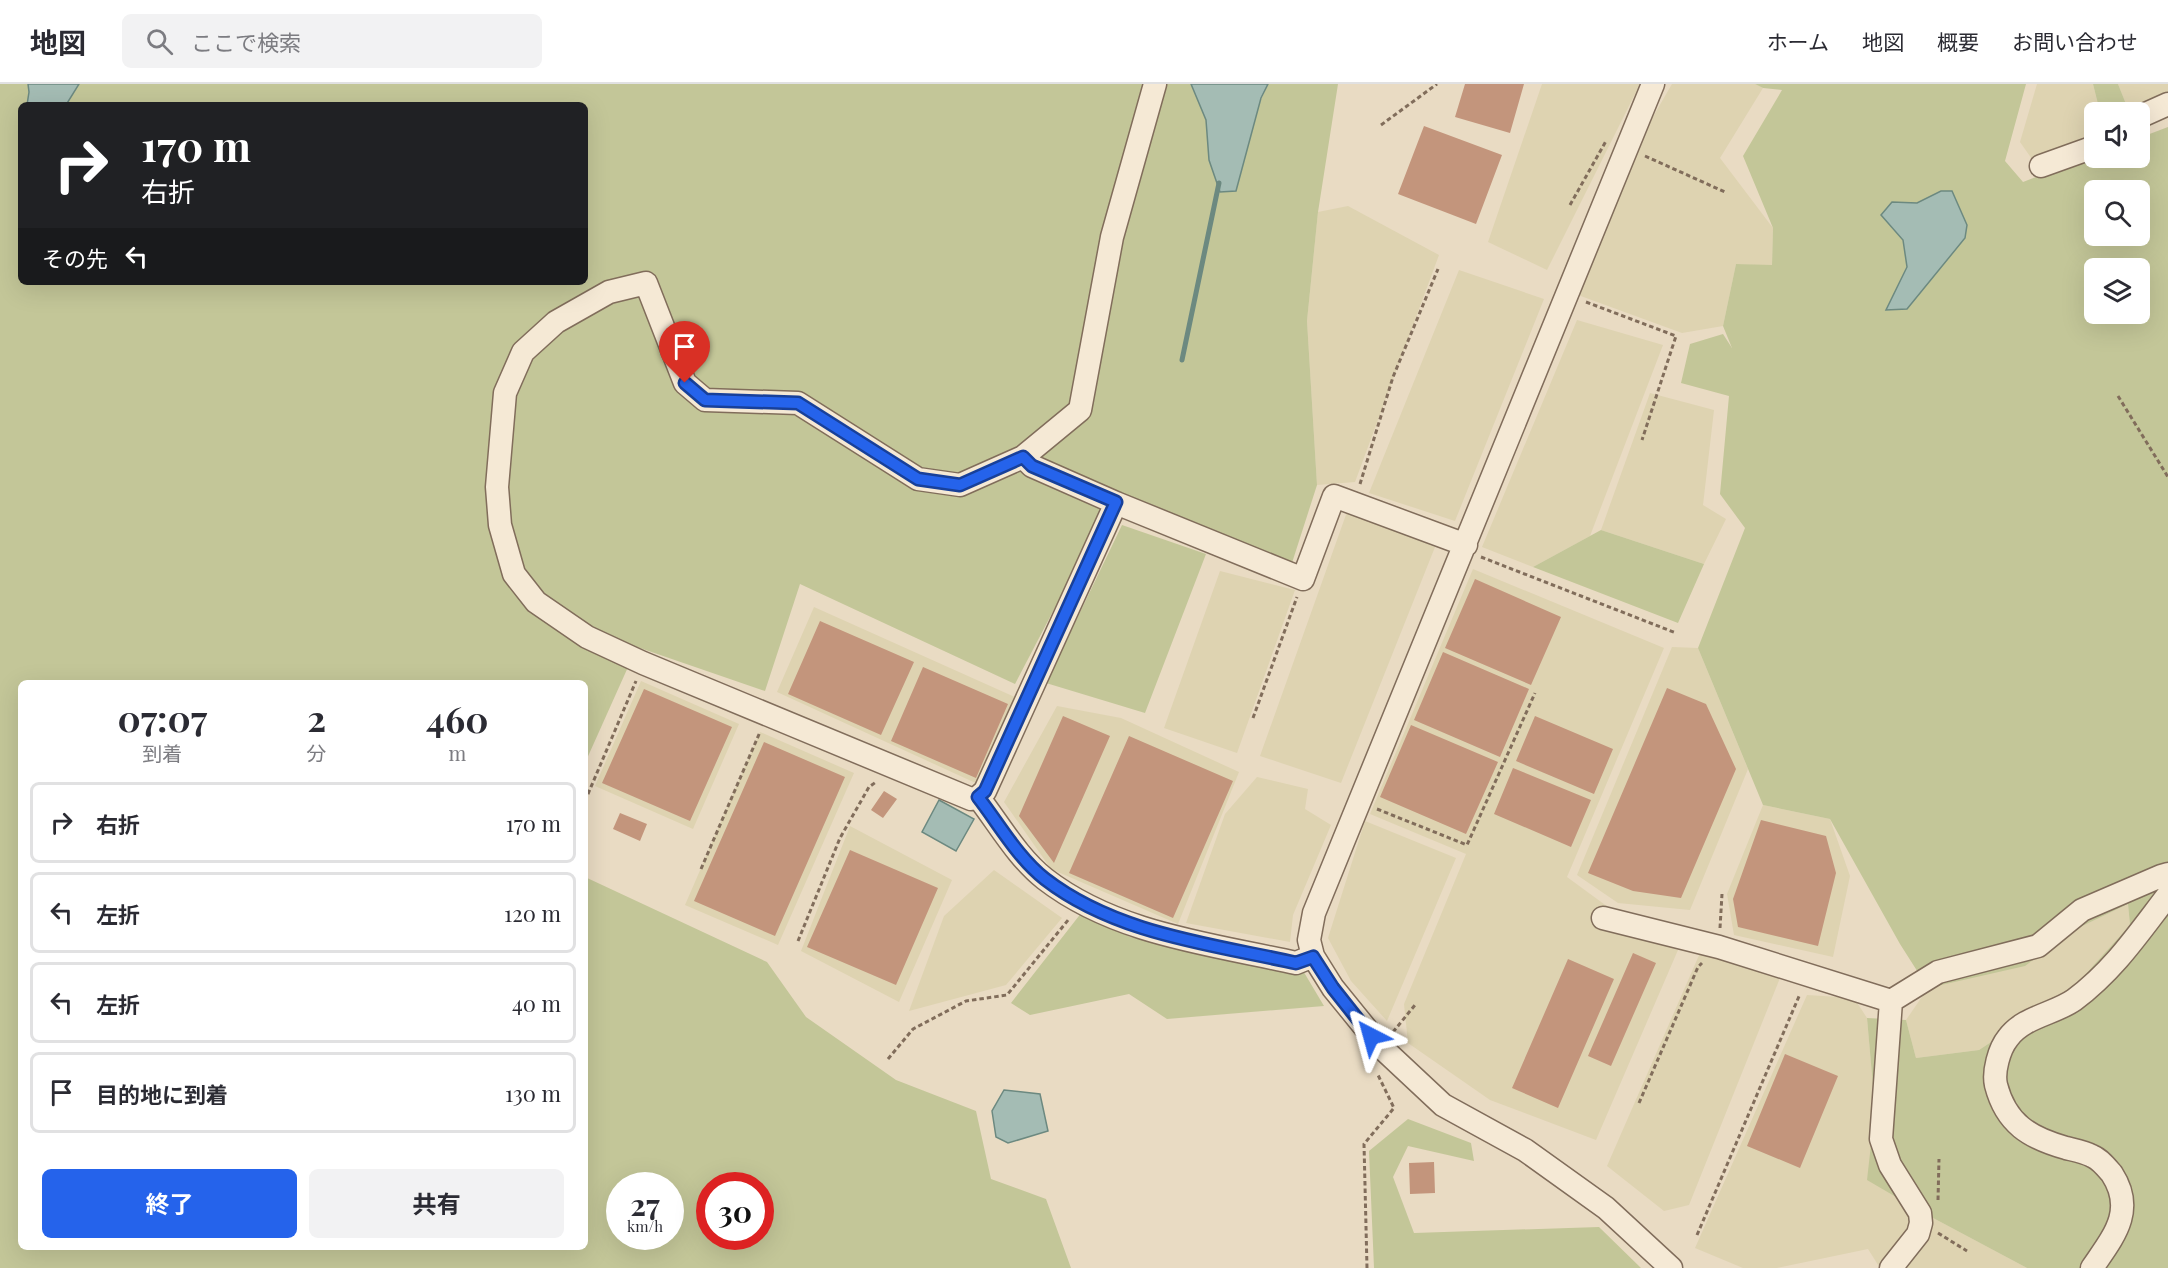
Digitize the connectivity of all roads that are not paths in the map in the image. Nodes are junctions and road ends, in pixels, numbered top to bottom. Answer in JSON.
{"nodes":[{"id":1,"x":1155,"y":84,"type":"edge"},
{"id":2,"x":1653,"y":84,"type":"edge"},
{"id":3,"x":2168,"y":104,"type":"edge"},
{"id":4,"x":2150,"y":112,"type":"edge"},
{"id":5,"x":2084,"y":151,"type":"edge"},
{"id":6,"x":2041,"y":166,"type":"dead end"},
{"id":7,"x":1023,"y":457,"type":"junction"},
{"id":8,"x":1116,"y":502,"type":"junction"},
{"id":9,"x":1466,"y":545,"type":"junction"},
{"id":10,"x":978,"y":797,"type":"junction"},
{"id":11,"x":2168,"y":874,"type":"edge"},
{"id":12,"x":2168,"y":895,"type":"edge"},
{"id":13,"x":1603,"y":918,"type":"dead end"},
{"id":14,"x":1313,"y":957,"type":"junction"},
{"id":15,"x":1891,"y":1000,"type":"junction"},
{"id":16,"x":1671,"y":1268,"type":"edge"},
{"id":17,"x":1892,"y":1268,"type":"edge"},
{"id":18,"x":2092,"y":1268,"type":"edge"}],
"edges":[{"from":1,"to":7,"type":"street"},
{"from":2,"to":9,"type":"street"},
{"from":3,"to":4,"type":"street"},
{"from":5,"to":6,"type":"street"},
{"from":7,"to":8,"type":"street"},
{"from":7,"to":10,"type":"street"},
{"from":8,"to":9,"type":"street"},
{"from":8,"to":10,"type":"street"},
{"from":9,"to":14,"type":"street"},
{"from":10,"to":14,"type":"street"},
{"from":11,"to":15,"type":"street"},
{"from":12,"to":18,"type":"street"},
{"from":13,"to":15,"type":"street"},
{"from":14,"to":16,"type":"street"},
{"from":15,"to":17,"type":"street"}]}
